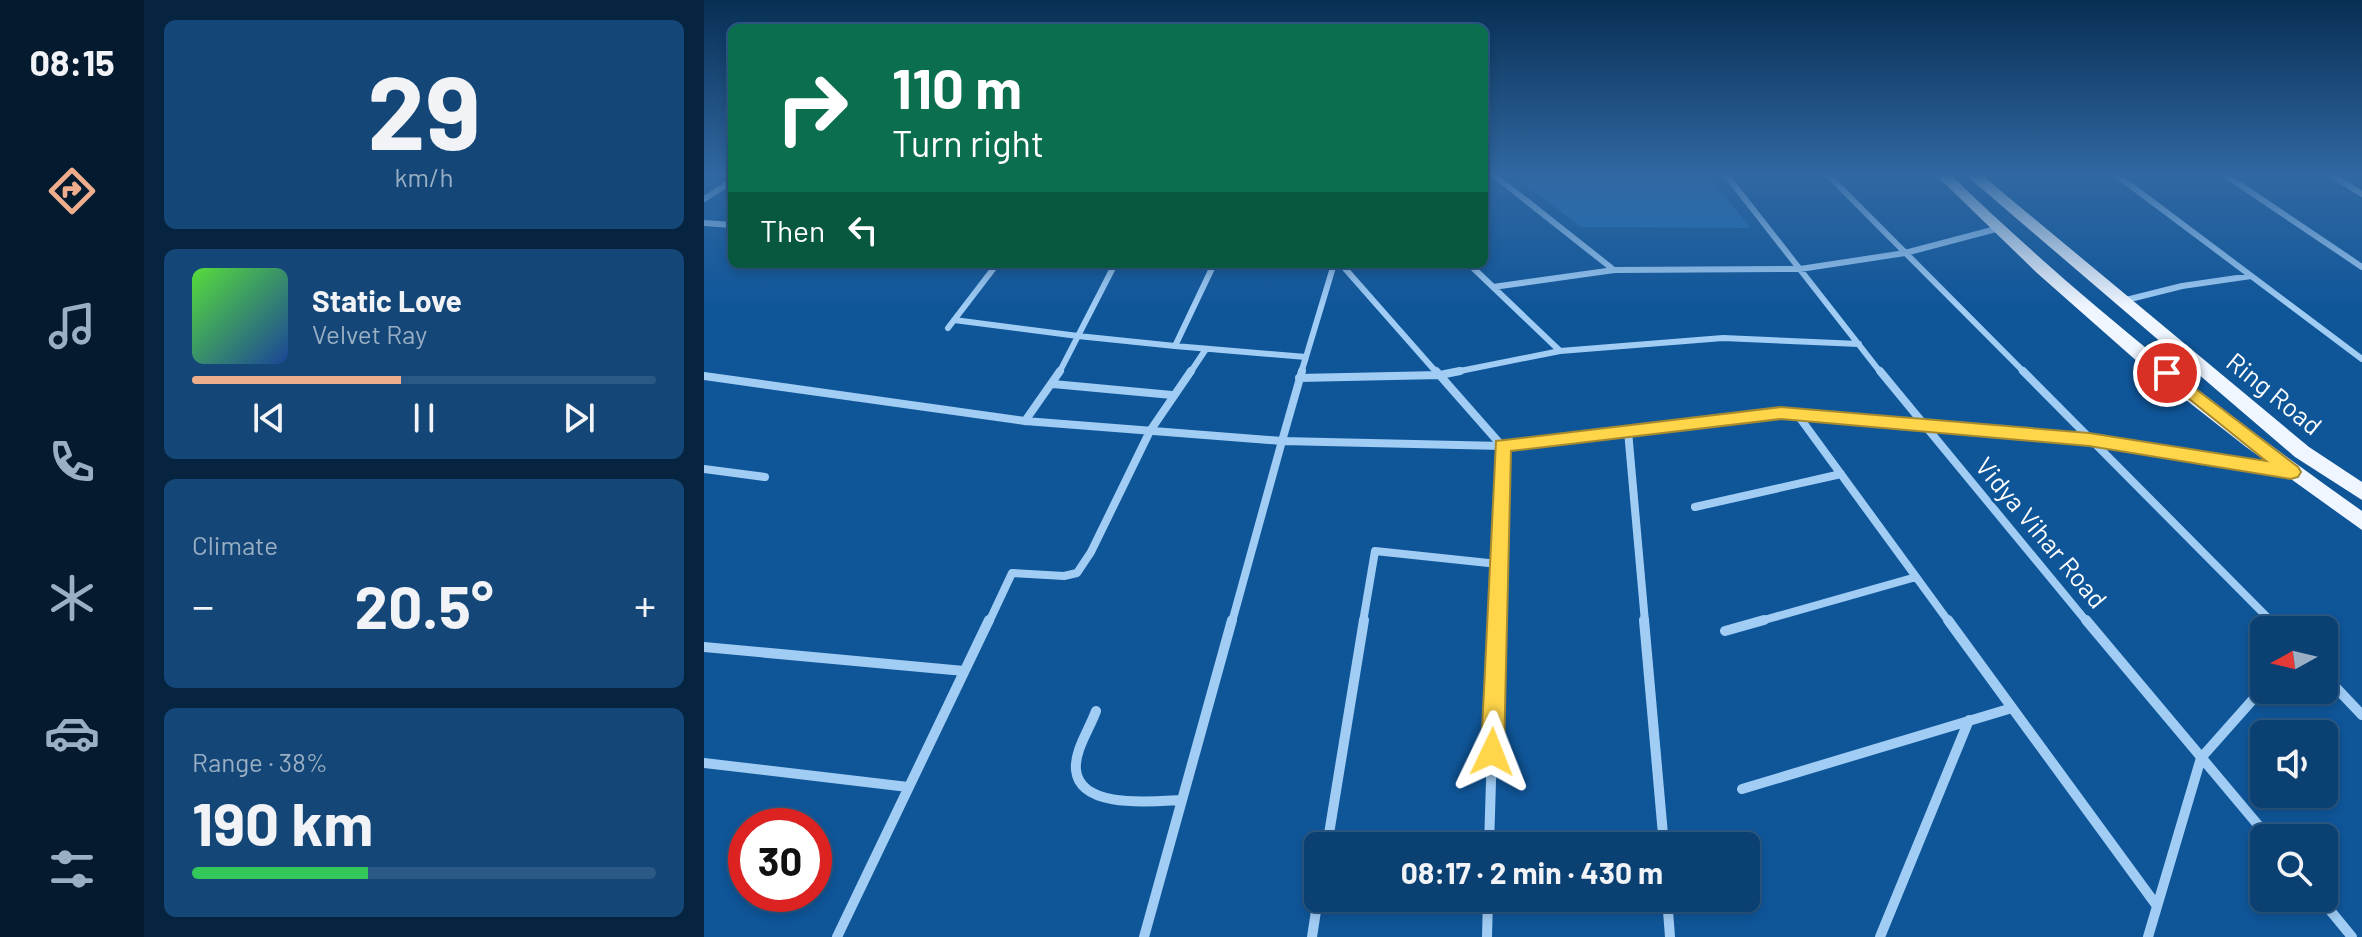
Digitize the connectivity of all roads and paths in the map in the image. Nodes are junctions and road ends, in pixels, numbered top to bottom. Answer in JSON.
{"nodes":[{"id":1,"x":1550,"y":220,"type":"edge"},
{"id":2,"x":1761,"y":220,"type":"edge"},
{"id":3,"x":1872,"y":220,"type":"edge"},
{"id":4,"x":1987,"y":220,"type":"edge"},
{"id":5,"x":2025,"y":220,"type":"edge"},
{"id":6,"x":2176,"y":220,"type":"edge"},
{"id":7,"x":2292,"y":220,"type":"edge"},
{"id":8,"x":704,"y":223,"type":"edge"},
{"id":9,"x":728,"y":225,"type":"edge"},
{"id":10,"x":1996,"y":229,"type":"junction"},
{"id":11,"x":1905,"y":253,"type":"junction"},
{"id":12,"x":2362,"y":267,"type":"edge"},
{"id":13,"x":994,"y":268,"type":"edge"},
{"id":14,"x":1113,"y":268,"type":"edge"},
{"id":15,"x":1212,"y":268,"type":"edge"},
{"id":16,"x":1333,"y":268,"type":"edge"},
{"id":17,"x":1345,"y":268,"type":"edge"},
{"id":18,"x":1473,"y":268,"type":"edge"},
{"id":19,"x":1800,"y":269,"type":"junction"},
{"id":20,"x":1614,"y":270,"type":"junction"},
{"id":21,"x":2251,"y":276,"type":"junction"},
{"id":22,"x":1493,"y":287,"type":"junction"},
{"id":23,"x":2120,"y":301,"type":"junction"},
{"id":24,"x":954,"y":320,"type":"junction"},
{"id":25,"x":948,"y":328,"type":"dead end"},
{"id":26,"x":1078,"y":336,"type":"junction"},
{"id":27,"x":1859,"y":344,"type":"junction"},
{"id":28,"x":1175,"y":346,"type":"junction"},
{"id":29,"x":1206,"y":349,"type":"junction"},
{"id":30,"x":1560,"y":351,"type":"junction"},
{"id":31,"x":1306,"y":357,"type":"junction"},
{"id":32,"x":2362,"y":359,"type":"edge"},
{"id":33,"x":1440,"y":375,"type":"junction"},
{"id":34,"x":704,"y":376,"type":"edge"},
{"id":35,"x":1299,"y":378,"type":"junction"},
{"id":36,"x":1053,"y":384,"type":"junction"},
{"id":37,"x":1172,"y":395,"type":"junction"},
{"id":38,"x":1797,"y":414,"type":"junction"},
{"id":39,"x":1025,"y":421,"type":"junction"},
{"id":40,"x":1921,"y":424,"type":"junction"},
{"id":41,"x":1150,"y":431,"type":"junction"},
{"id":42,"x":1628,"y":431,"type":"junction"},
{"id":43,"x":2089,"y":440,"type":"junction"},
{"id":44,"x":1282,"y":441,"type":"junction"},
{"id":45,"x":1502,"y":446,"type":"junction"},
{"id":46,"x":704,"y":469,"type":"edge"},
{"id":47,"x":2291,"y":472,"type":"junction"},
{"id":48,"x":1841,"y":474,"type":"junction"},
{"id":49,"x":765,"y":477,"type":"dead end"},
{"id":50,"x":2362,"y":492,"type":"edge"},
{"id":51,"x":1695,"y":507,"type":"dead end"},
{"id":52,"x":2362,"y":522,"type":"edge"},
{"id":53,"x":1498,"y":564,"type":"junction"},
{"id":54,"x":1916,"y":577,"type":"junction"},
{"id":55,"x":2266,"y":616,"type":"edge"},
{"id":56,"x":1725,"y":631,"type":"dead end"},
{"id":57,"x":704,"y":647,"type":"edge"},
{"id":58,"x":964,"y":671,"type":"junction"},
{"id":59,"x":2338,"y":690,"type":"edge"},
{"id":60,"x":2250,"y":703,"type":"edge"},
{"id":61,"x":2012,"y":708,"type":"junction"},
{"id":62,"x":1096,"y":711,"type":"dead end"},
{"id":63,"x":2362,"y":715,"type":"edge"},
{"id":64,"x":1969,"y":720,"type":"junction"},
{"id":65,"x":2201,"y":758,"type":"junction"},
{"id":66,"x":704,"y":763,"type":"edge"},
{"id":67,"x":908,"y":787,"type":"junction"},
{"id":68,"x":1742,"y":789,"type":"dead end"},
{"id":69,"x":1181,"y":800,"type":"junction"},
{"id":70,"x":2257,"y":824,"type":"edge"},
{"id":71,"x":1329,"y":832,"type":"edge"},
{"id":72,"x":1489,"y":832,"type":"edge"},
{"id":73,"x":1663,"y":832,"type":"edge"},
{"id":74,"x":2157,"y":906,"type":"junction"},
{"id":75,"x":1316,"y":912,"type":"edge"},
{"id":76,"x":1488,"y":912,"type":"edge"},
{"id":77,"x":1668,"y":912,"type":"edge"},
{"id":78,"x":2331,"y":912,"type":"edge"},
{"id":79,"x":837,"y":937,"type":"edge"},
{"id":80,"x":1144,"y":937,"type":"edge"},
{"id":81,"x":1312,"y":937,"type":"edge"},
{"id":82,"x":1487,"y":937,"type":"edge"},
{"id":83,"x":1670,"y":937,"type":"edge"},
{"id":84,"x":1880,"y":937,"type":"edge"},
{"id":85,"x":2148,"y":937,"type":"edge"},
{"id":86,"x":2352,"y":937,"type":"edge"}],
"edges":[{"from":1,"to":20,"type":"street"},
{"from":2,"to":19,"type":"street","name":"Vidya Vihar Road"},
{"from":3,"to":11,"type":"street"},
{"from":4,"to":10,"type":"main road","name":"Ring Road"},
{"from":5,"to":23,"type":"main road","name":"Ring Road"},
{"from":6,"to":21,"type":"street"},
{"from":7,"to":12,"type":"street"},
{"from":8,"to":9,"type":"street"},
{"from":10,"to":11,"type":"street"},
{"from":10,"to":47,"type":"main road","name":"Ring Road"},
{"from":11,"to":19,"type":"street"},
{"from":11,"to":43,"type":"street"},
{"from":13,"to":24,"type":"street"},
{"from":14,"to":26,"type":"street"},
{"from":15,"to":28,"type":"street"},
{"from":16,"to":31,"type":"street"},
{"from":17,"to":33,"type":"street"},
{"from":18,"to":22,"type":"street"},
{"from":19,"to":20,"type":"street"},
{"from":19,"to":27,"type":"street","name":"Vidya Vihar Road"},
{"from":20,"to":22,"type":"street"},
{"from":21,"to":23,"type":"street"},
{"from":21,"to":32,"type":"street"},
{"from":22,"to":30,"type":"street"},
{"from":23,"to":50,"type":"main road","name":"Ring Road"},
{"from":24,"to":25,"type":"street"},
{"from":24,"to":26,"type":"street"},
{"from":26,"to":28,"type":"street"},
{"from":26,"to":36,"type":"street"},
{"from":27,"to":30,"type":"street"},
{"from":27,"to":40,"type":"street","name":"Vidya Vihar Road"},
{"from":28,"to":29,"type":"street"},
{"from":29,"to":31,"type":"street"},
{"from":29,"to":37,"type":"street"},
{"from":30,"to":33,"type":"street"},
{"from":31,"to":35,"type":"street"},
{"from":33,"to":35,"type":"street"},
{"from":33,"to":45,"type":"street"},
{"from":34,"to":39,"type":"street"},
{"from":35,"to":44,"type":"street"},
{"from":36,"to":37,"type":"street"},
{"from":36,"to":39,"type":"street"},
{"from":37,"to":41,"type":"street"},
{"from":38,"to":40,"type":"street"},
{"from":38,"to":42,"type":"street"},
{"from":38,"to":48,"type":"street"},
{"from":39,"to":41,"type":"street"},
{"from":40,"to":43,"type":"street"},
{"from":40,"to":65,"type":"street","name":"Vidya Vihar Road"},
{"from":41,"to":44,"type":"street"},
{"from":41,"to":58,"type":"street"},
{"from":42,"to":45,"type":"street"},
{"from":42,"to":73,"type":"street"},
{"from":43,"to":47,"type":"street"},
{"from":43,"to":55,"type":"street"},
{"from":44,"to":45,"type":"street"},
{"from":44,"to":69,"type":"street"},
{"from":45,"to":53,"type":"street"},
{"from":46,"to":49,"type":"street"},
{"from":47,"to":52,"type":"main road","name":"Ring Road"},
{"from":48,"to":51,"type":"street"},
{"from":48,"to":54,"type":"street"},
{"from":53,"to":71,"type":"street"},
{"from":53,"to":72,"type":"street"},
{"from":54,"to":56,"type":"street"},
{"from":54,"to":61,"type":"street"},
{"from":57,"to":58,"type":"street"},
{"from":58,"to":67,"type":"street"},
{"from":59,"to":63,"type":"street"},
{"from":60,"to":65,"type":"street"},
{"from":61,"to":64,"type":"street"},
{"from":61,"to":74,"type":"street"},
{"from":62,"to":69,"type":"street"},
{"from":64,"to":68,"type":"street"},
{"from":64,"to":84,"type":"street"},
{"from":65,"to":70,"type":"street","name":"Vidya Vihar Road"},
{"from":65,"to":74,"type":"street"},
{"from":66,"to":67,"type":"street"},
{"from":67,"to":79,"type":"street"},
{"from":69,"to":80,"type":"street"},
{"from":74,"to":85,"type":"street"},
{"from":75,"to":81,"type":"street"},
{"from":76,"to":82,"type":"street"},
{"from":77,"to":83,"type":"street"},
{"from":78,"to":86,"type":"street"}]}
